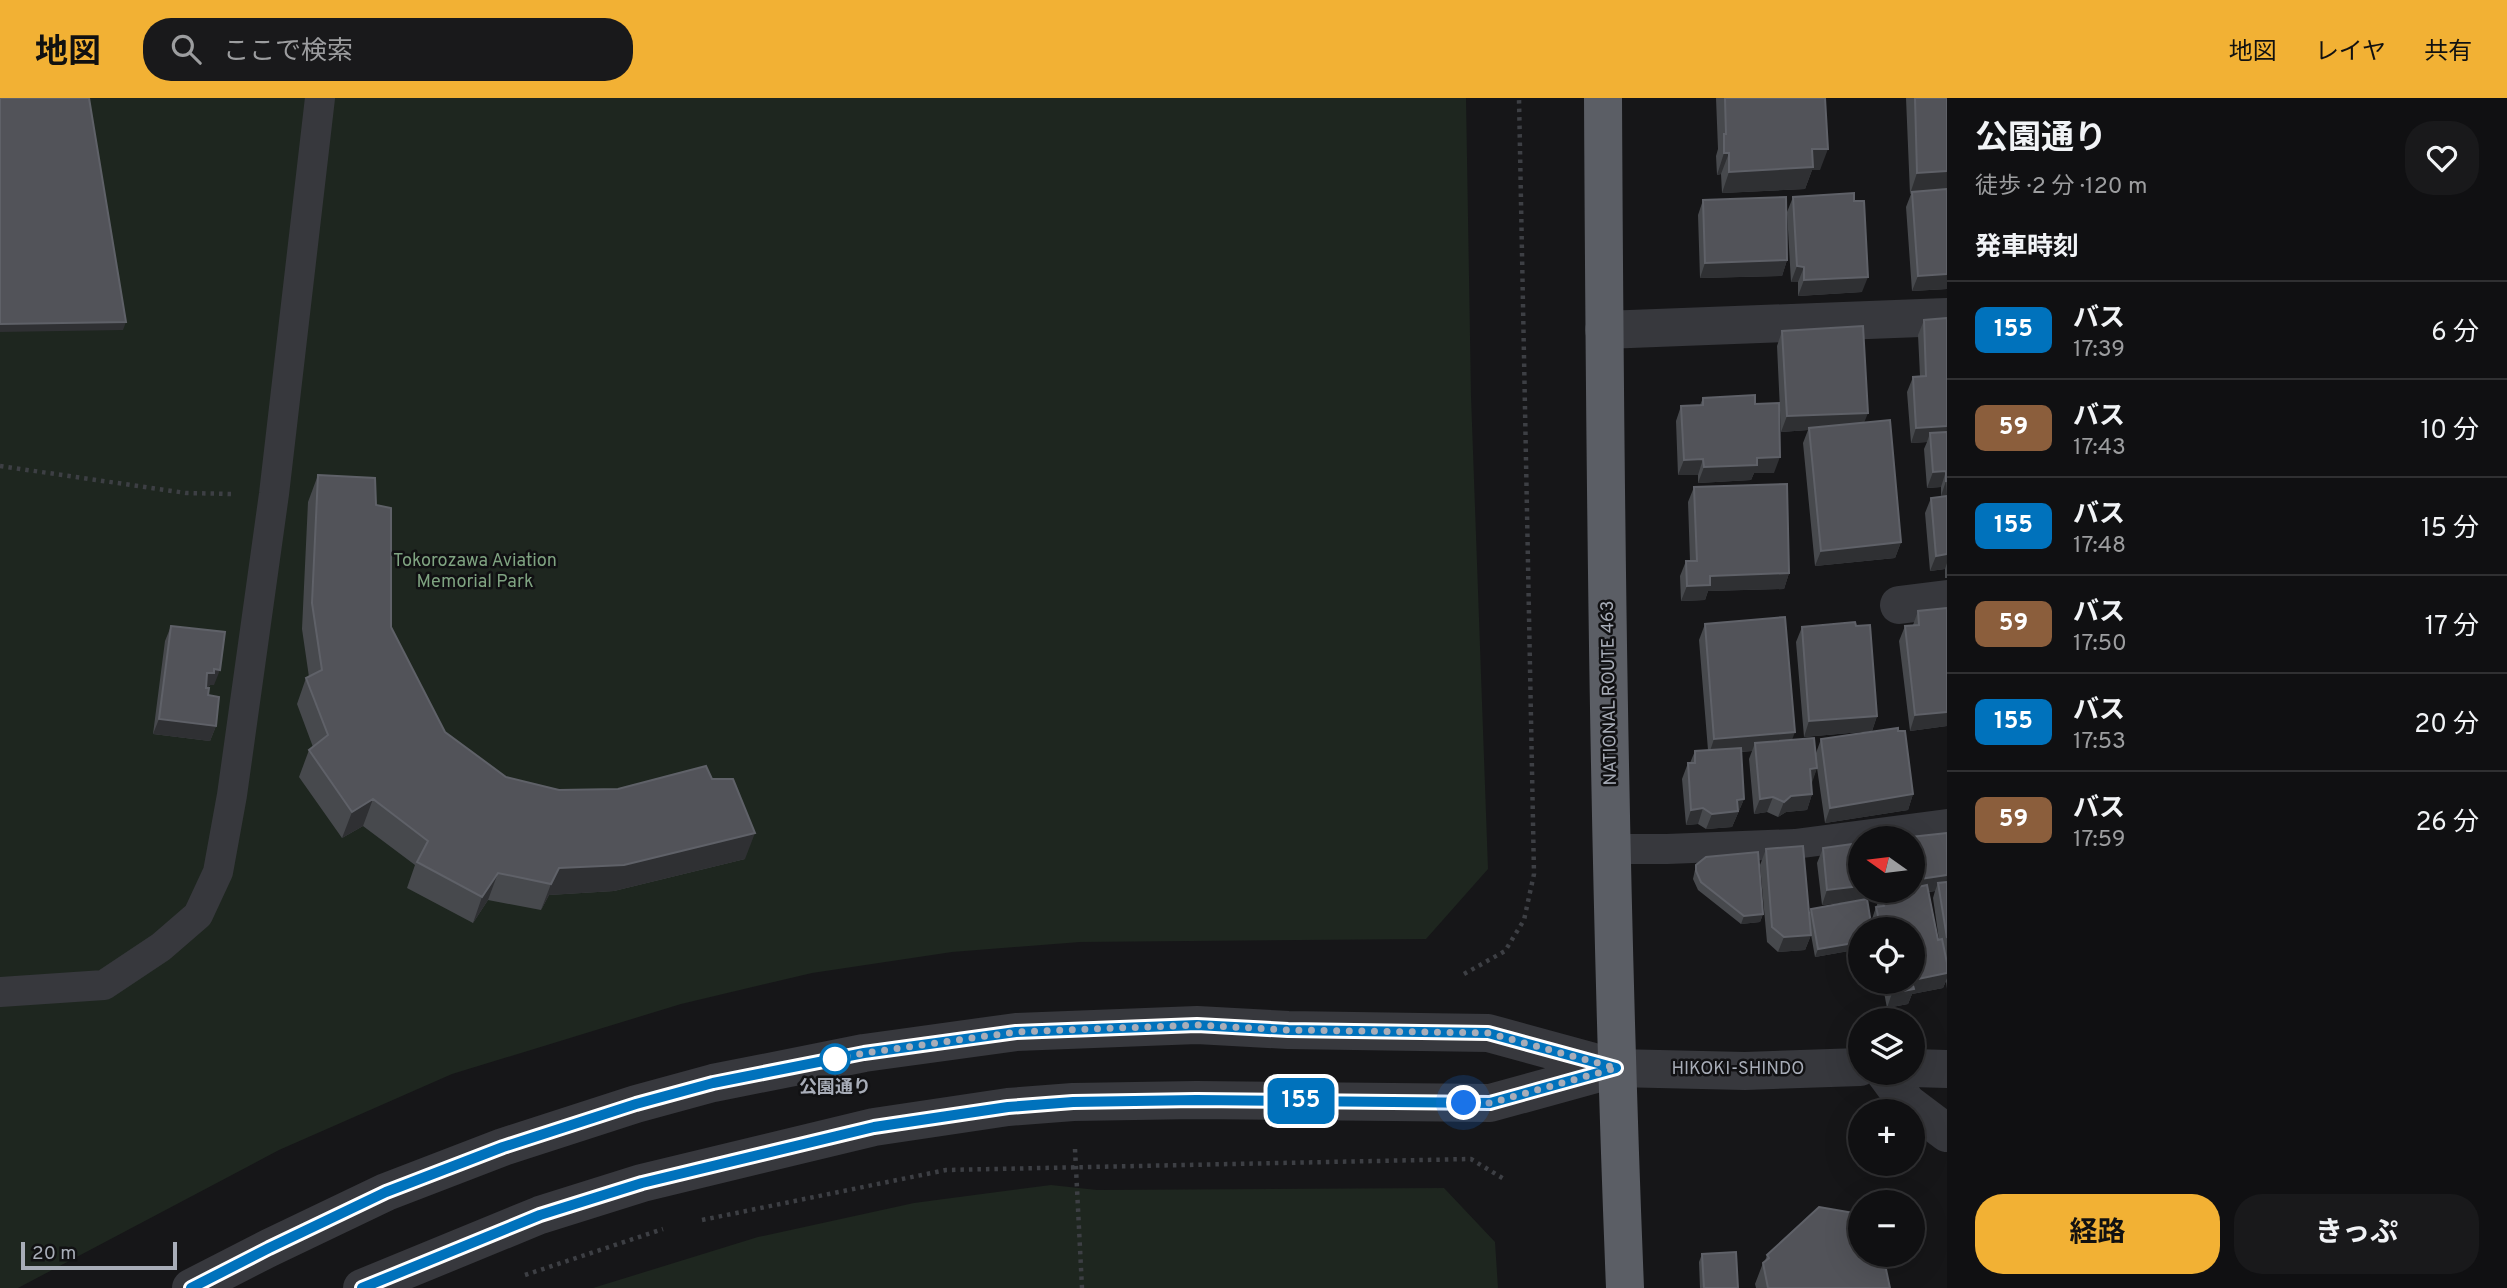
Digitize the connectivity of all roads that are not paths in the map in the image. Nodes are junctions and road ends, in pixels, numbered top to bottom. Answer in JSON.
{"nodes":[{"id":1,"x":320,"y":98,"type":"edge"},
{"id":2,"x":1603,"y":98,"type":"edge"},
{"id":3,"x":1947,"y":317,"type":"edge"},
{"id":4,"x":1604,"y":330,"type":"junction"},
{"id":5,"x":1947,"y":599,"type":"edge"},
{"id":6,"x":1899,"y":605,"type":"dead end"},
{"id":7,"x":1947,"y":824,"type":"edge"},
{"id":8,"x":1613,"y":849,"type":"junction"},
{"id":9,"x":0,"y":992,"type":"edge"},
{"id":10,"x":1616,"y":1068,"type":"junction"},
{"id":11,"x":1848,"y":1068,"type":"edge"},
{"id":12,"x":1925,"y":1068,"type":"edge"},
{"id":13,"x":1947,"y":1069,"type":"edge"},
{"id":14,"x":1894,"y":1085,"type":"edge"},
{"id":15,"x":1947,"y":1133,"type":"edge"},
{"id":16,"x":191,"y":1288,"type":"edge"},
{"id":17,"x":362,"y":1288,"type":"edge"},
{"id":18,"x":1625,"y":1288,"type":"edge"}],
"edges":[{"from":1,"to":9,"type":"lane"},
{"from":2,"to":4,"type":"highway","name":"NATIONAL ROUTE 463"},
{"from":3,"to":4,"type":"street"},
{"from":4,"to":8,"type":"highway","name":"NATIONAL ROUTE 463"},
{"from":5,"to":6,"type":"street"},
{"from":7,"to":8,"type":"lane"},
{"from":8,"to":10,"type":"highway","name":"NATIONAL ROUTE 463"},
{"from":10,"to":11,"type":"street","name":"HIKOKI-SHINDO"},
{"from":10,"to":16,"type":"street"},
{"from":10,"to":17,"type":"street"},
{"from":10,"to":18,"type":"highway","name":"NATIONAL ROUTE 463"},
{"from":12,"to":13,"type":"street"},
{"from":14,"to":15,"type":"street"}]}
